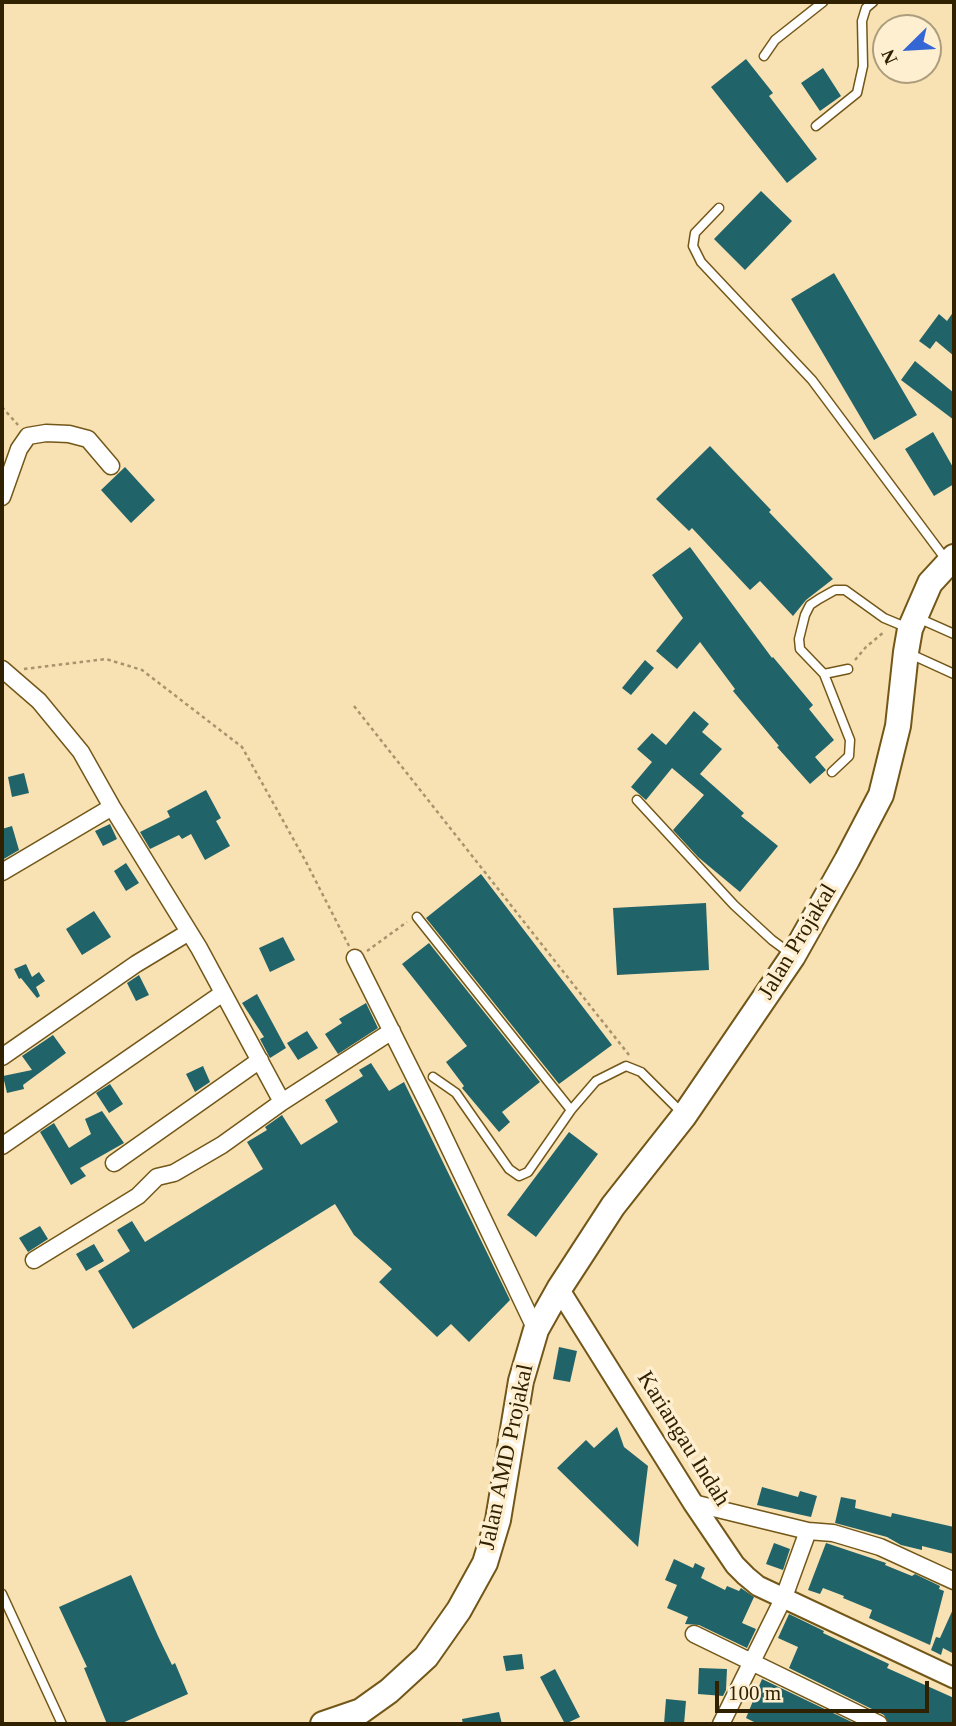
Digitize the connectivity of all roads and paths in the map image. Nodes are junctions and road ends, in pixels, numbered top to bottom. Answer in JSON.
{"nodes":[{"id":1,"x":823,"y":2,"type":"edge"},
{"id":2,"x":873,"y":2,"type":"edge"},
{"id":3,"x":765,"y":56,"type":"dead end"},
{"id":4,"x":816,"y":126,"type":"dead end"},
{"id":5,"x":719,"y":208,"type":"dead end"},
{"id":6,"x":2,"y":407,"type":"edge"},
{"id":7,"x":28,"y":436,"type":"junction"},
{"id":8,"x":111,"y":466,"type":"dead end"},
{"id":9,"x":2,"y":497,"type":"edge"},
{"id":10,"x":951,"y":560,"type":"edge"},
{"id":11,"x":906,"y":630,"type":"junction"},
{"id":12,"x":954,"y":634,"type":"edge"},
{"id":13,"x":848,"y":669,"type":"joint"},
{"id":14,"x":3,"y":670,"type":"edge"},
{"id":15,"x":824,"y":674,"type":"junction"},
{"id":16,"x":954,"y":674,"type":"edge"},
{"id":17,"x":354,"y":706,"type":"dead end"},
{"id":18,"x":832,"y":772,"type":"dead end"},
{"id":19,"x":637,"y":800,"type":"dead end"},
{"id":20,"x":112,"y":807,"type":"junction"},
{"id":21,"x":2,"y":872,"type":"edge"},
{"id":22,"x":417,"y":916,"type":"joint"},
{"id":23,"x":189,"y":932,"type":"junction"},
{"id":24,"x":793,"y":956,"type":"junction"},
{"id":25,"x":355,"y":958,"type":"junction"},
{"id":26,"x":223,"y":993,"type":"junction"},
{"id":27,"x":392,"y":1031,"type":"junction"},
{"id":28,"x":4,"y":1053,"type":"edge"},
{"id":29,"x":260,"y":1060,"type":"junction"},
{"id":30,"x":641,"y":1072,"type":"junction"},
{"id":31,"x":433,"y":1077,"type":"dead end"},
{"id":32,"x":282,"y":1102,"type":"junction"},
{"id":33,"x":571,"y":1110,"type":"junction"},
{"id":34,"x":684,"y":1116,"type":"junction"},
{"id":35,"x":2,"y":1146,"type":"edge"},
{"id":36,"x":114,"y":1163,"type":"dead end"},
{"id":37,"x":34,"y":1260,"type":"dead end"},
{"id":38,"x":559,"y":1289,"type":"junction"},
{"id":39,"x":536,"y":1330,"type":"junction"},
{"id":40,"x":693,"y":1503,"type":"junction"},
{"id":41,"x":808,"y":1531,"type":"junction"},
{"id":42,"x":954,"y":1581,"type":"edge"},
{"id":43,"x":2,"y":1594,"type":"edge"},
{"id":44,"x":784,"y":1597,"type":"junction"},
{"id":45,"x":694,"y":1633,"type":"dead end"},
{"id":46,"x":753,"y":1661,"type":"junction"},
{"id":47,"x":954,"y":1678,"type":"edge"},
{"id":48,"x":62,"y":1724,"type":"edge"},
{"id":49,"x":323,"y":1724,"type":"edge"},
{"id":50,"x":721,"y":1724,"type":"edge"},
{"id":51,"x":879,"y":1724,"type":"edge"}],
"edges":[{"from":1,"to":3,"type":"lane"},
{"from":2,"to":4,"type":"lane"},
{"from":5,"to":10,"type":"lane"},
{"from":6,"to":7,"type":"path"},
{"from":7,"to":8,"type":"street"},
{"from":7,"to":9,"type":"street"},
{"from":10,"to":11,"type":"main road","name":"Jalan Projakal"},
{"from":11,"to":12,"type":"lane"},
{"from":11,"to":13,"type":"path"},
{"from":11,"to":15,"type":"lane"},
{"from":11,"to":16,"type":"lane"},
{"from":11,"to":24,"type":"main road","name":"Jalan Projakal"},
{"from":13,"to":15,"type":"lane"},
{"from":14,"to":20,"type":"street"},
{"from":14,"to":25,"type":"path"},
{"from":15,"to":18,"type":"lane"},
{"from":17,"to":30,"type":"path"},
{"from":19,"to":24,"type":"lane"},
{"from":20,"to":21,"type":"street"},
{"from":20,"to":23,"type":"street"},
{"from":22,"to":25,"type":"path"},
{"from":22,"to":33,"type":"lane"},
{"from":23,"to":26,"type":"street"},
{"from":23,"to":28,"type":"street"},
{"from":24,"to":34,"type":"main road","name":"Jalan Projakal"},
{"from":25,"to":27,"type":"street"},
{"from":26,"to":29,"type":"street"},
{"from":26,"to":35,"type":"street"},
{"from":27,"to":32,"type":"street"},
{"from":27,"to":39,"type":"street"},
{"from":29,"to":32,"type":"street"},
{"from":29,"to":36,"type":"street"},
{"from":30,"to":33,"type":"lane"},
{"from":30,"to":34,"type":"lane"},
{"from":31,"to":33,"type":"lane"},
{"from":32,"to":37,"type":"street"},
{"from":34,"to":38,"type":"main road","name":"Jalan Projakal"},
{"from":38,"to":39,"type":"main road","name":"Jalan AMD Projakal"},
{"from":38,"to":40,"type":"street","name":"Kariangau Indah"},
{"from":39,"to":49,"type":"main road","name":"Jalan AMD Projakal"},
{"from":40,"to":41,"type":"street"},
{"from":40,"to":44,"type":"street","name":"Kariangau Indah"},
{"from":41,"to":42,"type":"street"},
{"from":41,"to":44,"type":"street"},
{"from":43,"to":48,"type":"lane"},
{"from":44,"to":46,"type":"street"},
{"from":44,"to":47,"type":"street","name":"Kariangau Indah"},
{"from":45,"to":46,"type":"street"},
{"from":46,"to":50,"type":"street"},
{"from":46,"to":51,"type":"street"}]}
